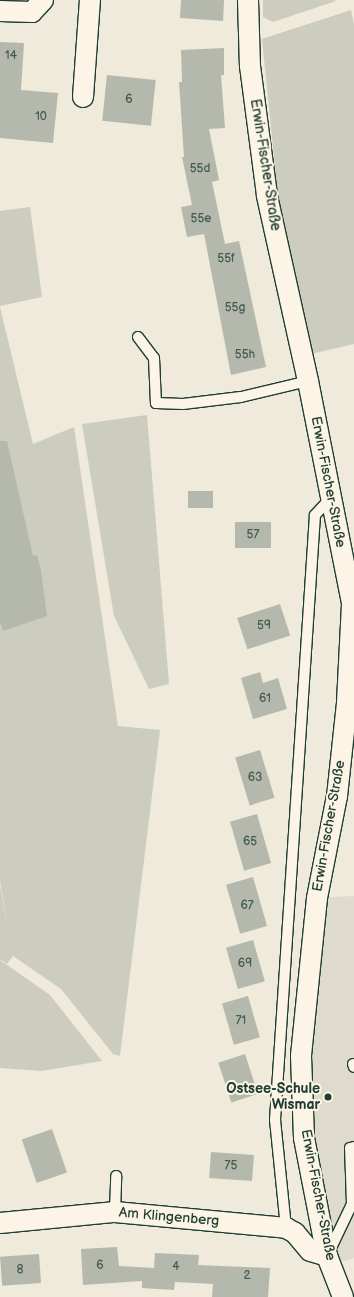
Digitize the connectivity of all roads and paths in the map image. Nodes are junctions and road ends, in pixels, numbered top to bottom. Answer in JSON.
{"nodes":[{"id":1,"x":43,"y":0,"type":"edge"},
{"id":2,"x":90,"y":0,"type":"edge"},
{"id":3,"x":248,"y":0,"type":"edge"},
{"id":4,"x":0,"y":11,"type":"edge"},
{"id":5,"x":82,"y":97,"type":"dead end"},
{"id":6,"x":138,"y":336,"type":"dead end"},
{"id":7,"x":308,"y":381,"type":"junction"},
{"id":8,"x":330,"y":499,"type":"junction"},
{"id":9,"x":354,"y":1147,"type":"edge"},
{"id":10,"x":116,"y":1176,"type":"dead end"},
{"id":11,"x":115,"y":1212,"type":"junction"},
{"id":12,"x":0,"y":1223,"type":"edge"},
{"id":13,"x":286,"y":1228,"type":"junction"},
{"id":14,"x":327,"y":1256,"type":"junction"},
{"id":15,"x":343,"y":1297,"type":"edge"}],
"edges":[{"from":1,"to":4,"type":"street"},
{"from":2,"to":5,"type":"street"},
{"from":3,"to":7,"type":"street","name":"Erwin-Fischer-Straße"},
{"from":6,"to":7,"type":"lane"},
{"from":7,"to":8,"type":"street","name":"Erwin-Fischer-Straße"},
{"from":8,"to":13,"type":"lane"},
{"from":8,"to":14,"type":"street","name":"Erwin-Fischer-Straße"},
{"from":9,"to":14,"type":"lane"},
{"from":10,"to":11,"type":"lane"},
{"from":11,"to":12,"type":"street","name":"Am Klingenberg"},
{"from":11,"to":13,"type":"street","name":"Am Klingenberg"},
{"from":13,"to":14,"type":"street"},
{"from":14,"to":15,"type":"street","name":"Erwin-Fischer-Straße"}]}
